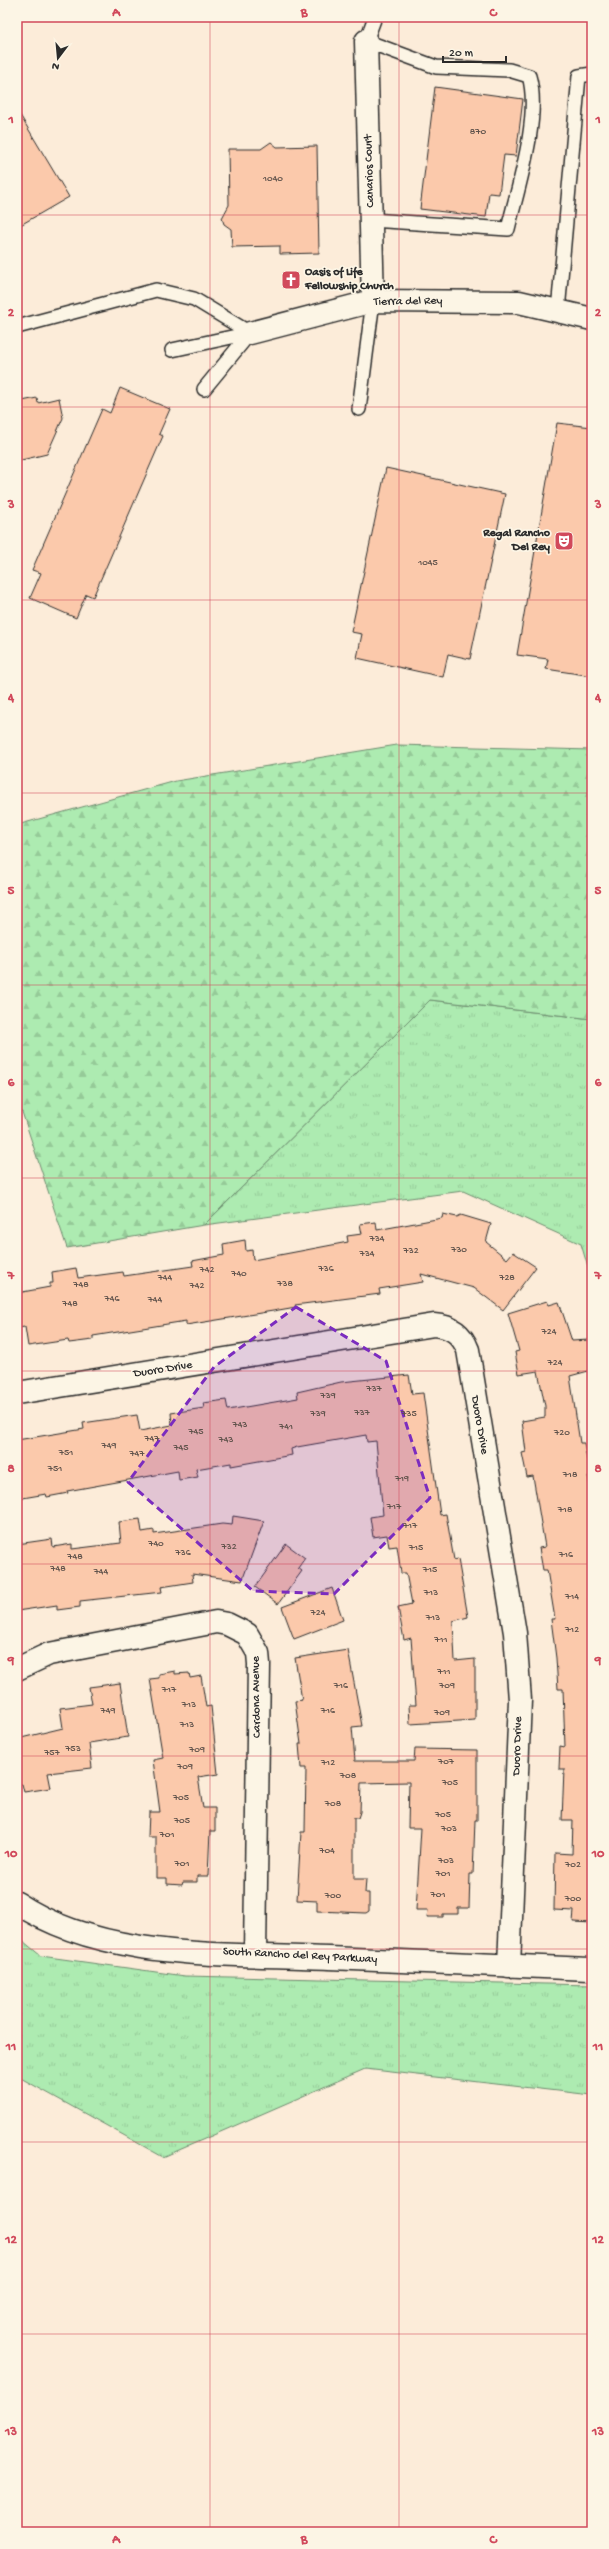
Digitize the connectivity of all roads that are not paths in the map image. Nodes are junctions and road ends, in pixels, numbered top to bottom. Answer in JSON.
{"nodes":[{"id":1,"x":375,"y":17,"type":"edge"},
{"id":2,"x":366,"y":41,"type":"junction"},
{"id":3,"x":592,"y":74,"type":"edge"},
{"id":4,"x":371,"y":220,"type":"junction"},
{"id":5,"x":374,"y":301,"type":"junction"},
{"id":6,"x":558,"y":311,"type":"junction"},
{"id":7,"x":592,"y":318,"type":"edge"},
{"id":8,"x":17,"y":327,"type":"edge"},
{"id":9,"x":250,"y":333,"type":"junction"},
{"id":10,"x":172,"y":350,"type":"dead end"},
{"id":11,"x":204,"y":389,"type":"dead end"},
{"id":12,"x":359,"y":409,"type":"dead end"},
{"id":13,"x":17,"y":1393,"type":"edge"},
{"id":14,"x":17,"y":1669,"type":"edge"},
{"id":15,"x":17,"y":1903,"type":"edge"},
{"id":16,"x":255,"y":1954,"type":"junction"},
{"id":17,"x":509,"y":1966,"type":"junction"},
{"id":18,"x":592,"y":1969,"type":"edge"}],
"edges":[{"from":1,"to":2,"type":"lane"},
{"from":2,"to":4,"type":"street","name":"Canarios Court"},
{"from":2,"to":4,"type":"lane"},
{"from":3,"to":6,"type":"lane"},
{"from":4,"to":5,"type":"street","name":"Canarios Court"},
{"from":5,"to":6,"type":"street","name":"Tierra del Rey"},
{"from":5,"to":9,"type":"street","name":"Tierra del Rey"},
{"from":5,"to":12,"type":"lane"},
{"from":6,"to":7,"type":"street","name":"Tierra del Rey"},
{"from":8,"to":9,"type":"lane"},
{"from":9,"to":10,"type":"lane"},
{"from":9,"to":11,"type":"lane"},
{"from":13,"to":17,"type":"street","name":"Duoro Drive"},
{"from":14,"to":16,"type":"street","name":"Cardona Avenue"},
{"from":15,"to":16,"type":"street","name":"South Rancho del Rey Parkway"},
{"from":16,"to":17,"type":"street","name":"South Rancho del Rey Parkway"},
{"from":17,"to":18,"type":"street","name":"South Rancho del Rey Parkway"}]}
